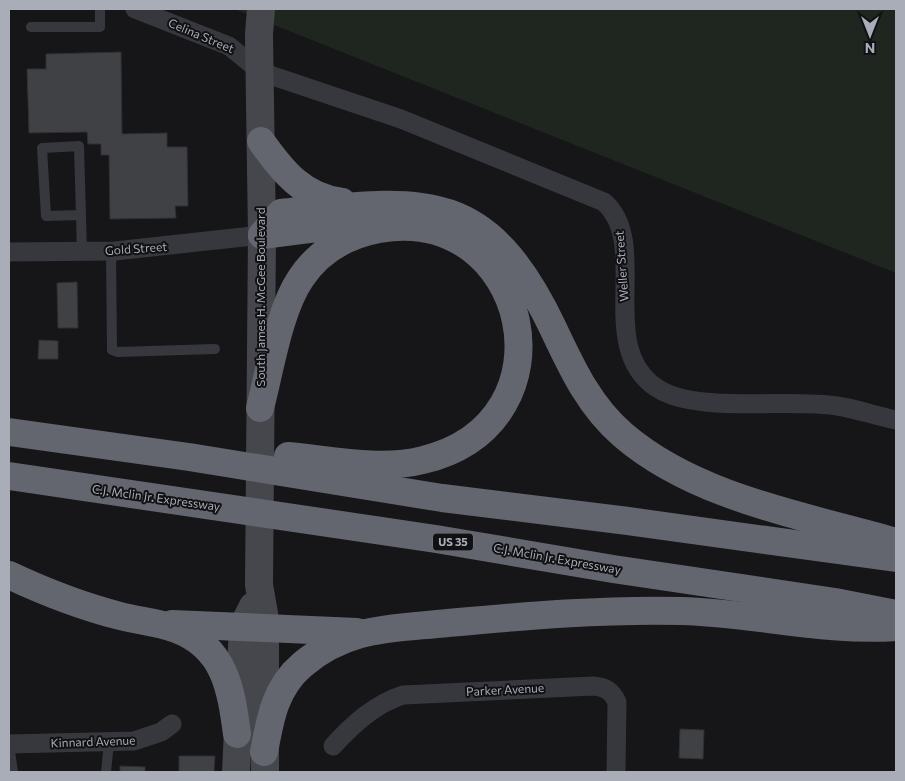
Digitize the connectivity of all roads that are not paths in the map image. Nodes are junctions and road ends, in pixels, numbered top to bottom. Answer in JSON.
{"nodes":[{"id":1,"x":100,"y":9,"type":"edge"},
{"id":2,"x":134,"y":9,"type":"edge"},
{"id":3,"x":260,"y":9,"type":"edge"},
{"id":4,"x":31,"y":27,"type":"dead end"},
{"id":5,"x":261,"y":72,"type":"junction"},
{"id":6,"x":262,"y":141,"type":"junction"},
{"id":7,"x":364,"y":204,"type":"junction"},
{"id":8,"x":81,"y":215,"type":"junction"},
{"id":9,"x":389,"y":228,"type":"junction"},
{"id":10,"x":262,"y":235,"type":"junction"},
{"id":11,"x":111,"y":251,"type":"junction"},
{"id":12,"x":9,"y":252,"type":"edge"},
{"id":13,"x":82,"y":252,"type":"junction"},
{"id":14,"x":215,"y":349,"type":"dead end"},
{"id":15,"x":260,"y":408,"type":"junction"},
{"id":16,"x":896,"y":420,"type":"edge"},
{"id":17,"x":9,"y":432,"type":"edge"},
{"id":18,"x":172,"y":455,"type":"junction"},
{"id":19,"x":9,"y":476,"type":"edge"},
{"id":20,"x":896,"y":542,"type":"edge"},
{"id":21,"x":896,"y":558,"type":"edge"},
{"id":22,"x":9,"y":575,"type":"edge"},
{"id":23,"x":896,"y":614,"type":"edge"},
{"id":24,"x":159,"y":624,"type":"junction"},
{"id":25,"x":254,"y":626,"type":"junction"},
{"id":26,"x":896,"y":628,"type":"edge"},
{"id":27,"x":361,"y":632,"type":"junction"},
{"id":28,"x":172,"y":724,"type":"dead end"},
{"id":29,"x":237,"y":734,"type":"junction"},
{"id":30,"x":109,"y":742,"type":"junction"},
{"id":31,"x":9,"y":744,"type":"edge"},
{"id":32,"x":333,"y":746,"type":"dead end"},
{"id":33,"x":264,"y":762,"type":"edge"},
{"id":34,"x":13,"y":772,"type":"edge"},
{"id":35,"x":106,"y":772,"type":"edge"},
{"id":36,"x":236,"y":772,"type":"edge"},
{"id":37,"x":616,"y":772,"type":"edge"}],
"edges":[{"from":1,"to":4,"type":"lane"},
{"from":2,"to":5,"type":"street","name":"Celina Street"},
{"from":3,"to":5,"type":"main road","name":"South James H. McGee Boulevard"},
{"from":5,"to":6,"type":"main road","name":"South James H. McGee Boulevard"},
{"from":5,"to":16,"type":"street","name":"Weller Street"},
{"from":6,"to":7,"type":"highway"},
{"from":6,"to":10,"type":"main road","name":"South James H. McGee Boulevard"},
{"from":7,"to":10,"type":"highway"},
{"from":7,"to":20,"type":"highway"},
{"from":8,"to":8,"type":"lane"},
{"from":8,"to":13,"type":"lane"},
{"from":9,"to":10,"type":"highway"},
{"from":9,"to":15,"type":"highway"},
{"from":9,"to":18,"type":"highway"},
{"from":10,"to":11,"type":"street","name":"Gold Street"},
{"from":10,"to":15,"type":"main road","name":"South James H. McGee Boulevard"},
{"from":11,"to":13,"type":"street","name":"Gold Street"},
{"from":11,"to":14,"type":"lane"},
{"from":12,"to":13,"type":"street","name":"Gold Street"},
{"from":15,"to":25,"type":"main road","name":"South James H. McGee Boulevard"},
{"from":17,"to":18,"type":"highway"},
{"from":18,"to":21,"type":"highway"},
{"from":19,"to":23,"type":"highway","name":"C.J. Mclin Jr. Expressway","number":"US 35"},
{"from":22,"to":24,"type":"highway"},
{"from":24,"to":25,"type":"highway"},
{"from":24,"to":29,"type":"highway"},
{"from":25,"to":27,"type":"highway"},
{"from":25,"to":29,"type":"main road","name":"South James H. McGee Boulevard"},
{"from":25,"to":33,"type":"main road","name":"South James H. McGee Boulevard"},
{"from":26,"to":27,"type":"highway"},
{"from":27,"to":33,"type":"highway"},
{"from":28,"to":30,"type":"street","name":"Kinnard Avenue"},
{"from":29,"to":36,"type":"main road","name":"South James H. McGee Boulevard"},
{"from":30,"to":31,"type":"street","name":"Kinnard Avenue"},
{"from":30,"to":35,"type":"lane"},
{"from":31,"to":34,"type":"lane"},
{"from":32,"to":37,"type":"street","name":"Parker Avenue"}]}
